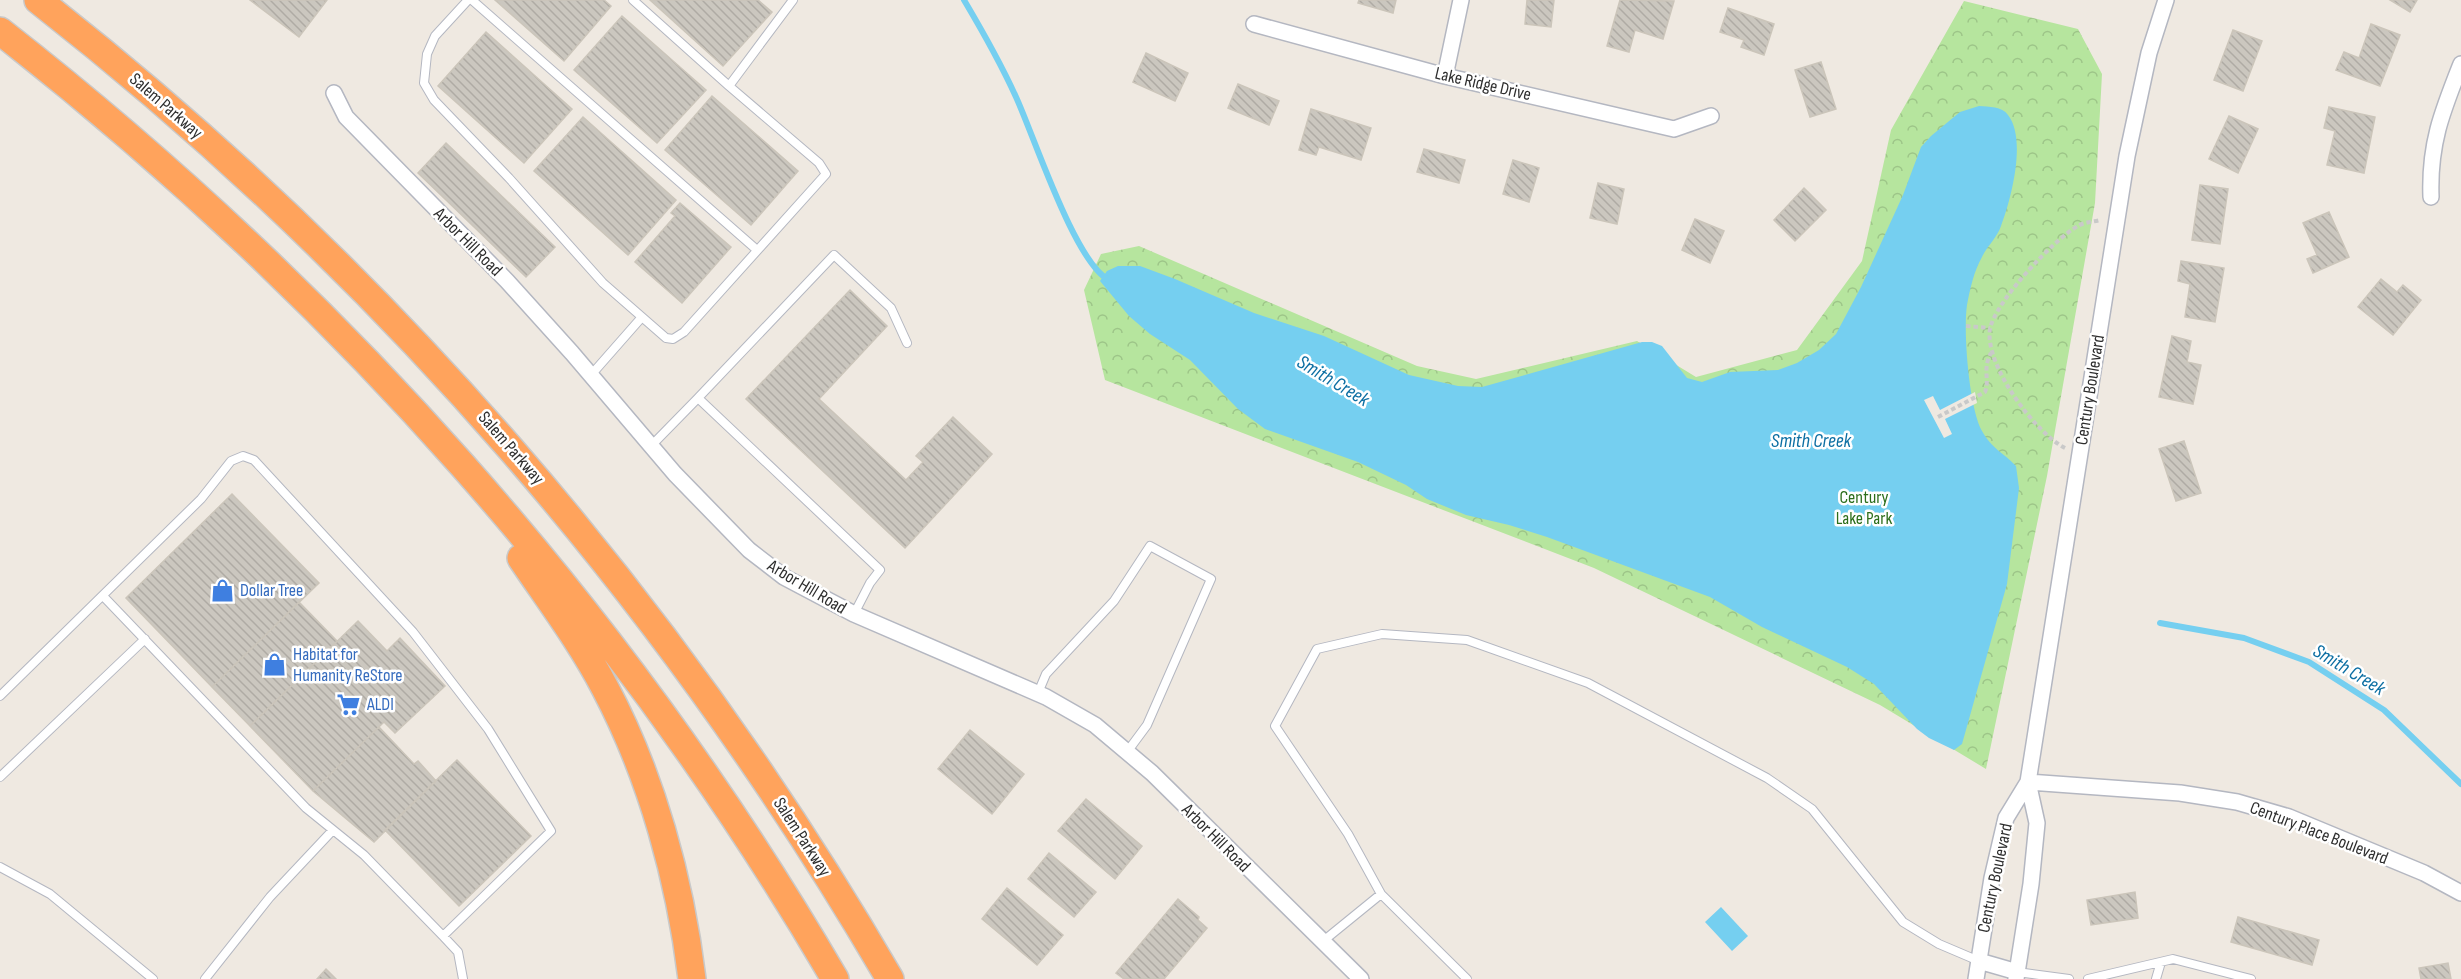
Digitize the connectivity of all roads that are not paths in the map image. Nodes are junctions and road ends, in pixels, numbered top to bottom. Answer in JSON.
{"nodes":[{"id":1,"x":38,"y":0,"type":"edge"},
{"id":2,"x":470,"y":0,"type":"edge"},
{"id":3,"x":633,"y":0,"type":"edge"},
{"id":4,"x":793,"y":0,"type":"edge"},
{"id":5,"x":1461,"y":0,"type":"edge"},
{"id":6,"x":2166,"y":0,"type":"edge"},
{"id":7,"x":1254,"y":24,"type":"dead end"},
{"id":8,"x":0,"y":31,"type":"edge"},
{"id":9,"x":2461,"y":64,"type":"edge"},
{"id":10,"x":1445,"y":76,"type":"junction"},
{"id":11,"x":729,"y":86,"type":"junction"},
{"id":12,"x":334,"y":93,"type":"dead end"},
{"id":13,"x":1711,"y":116,"type":"dead end"},
{"id":14,"x":2431,"y":197,"type":"dead end"},
{"id":15,"x":757,"y":250,"type":"junction"},
{"id":16,"x":642,"y":317,"type":"junction"},
{"id":17,"x":907,"y":344,"type":"dead end"},
{"id":18,"x":591,"y":375,"type":"junction"},
{"id":19,"x":698,"y":398,"type":"junction"},
{"id":20,"x":437,"y":436,"type":"junction"},
{"id":21,"x":651,"y":446,"type":"junction"},
{"id":22,"x":103,"y":596,"type":"junction"},
{"id":23,"x":854,"y":614,"type":"junction"},
{"id":24,"x":145,"y":639,"type":"junction"},
{"id":25,"x":1038,"y":693,"type":"junction"},
{"id":26,"x":0,"y":696,"type":"edge"},
{"id":27,"x":1127,"y":752,"type":"junction"},
{"id":28,"x":0,"y":777,"type":"edge"},
{"id":29,"x":2028,"y":782,"type":"junction"},
{"id":30,"x":798,"y":828,"type":"junction"},
{"id":31,"x":332,"y":831,"type":"junction"},
{"id":32,"x":0,"y":867,"type":"edge"},
{"id":33,"x":2461,"y":893,"type":"edge"},
{"id":34,"x":1382,"y":894,"type":"junction"},
{"id":35,"x":443,"y":936,"type":"junction"},
{"id":36,"x":1322,"y":942,"type":"junction"},
{"id":37,"x":1979,"y":961,"type":"junction"},
{"id":38,"x":2161,"y":962,"type":"junction"},
{"id":39,"x":2017,"y":976,"type":"edge"},
{"id":40,"x":153,"y":979,"type":"edge"},
{"id":41,"x":205,"y":979,"type":"edge"},
{"id":42,"x":463,"y":979,"type":"edge"},
{"id":43,"x":692,"y":979,"type":"edge"},
{"id":44,"x":835,"y":979,"type":"edge"},
{"id":45,"x":890,"y":979,"type":"edge"},
{"id":46,"x":911,"y":979,"type":"edge"},
{"id":47,"x":1361,"y":979,"type":"edge"},
{"id":48,"x":1467,"y":979,"type":"edge"},
{"id":49,"x":1976,"y":979,"type":"edge"},
{"id":50,"x":2069,"y":979,"type":"edge"},
{"id":51,"x":2088,"y":979,"type":"edge"},
{"id":52,"x":2157,"y":979,"type":"edge"},
{"id":53,"x":2251,"y":979,"type":"edge"}],
"edges":[{"from":1,"to":30,"type":"highway","name":"Salem Parkway"},
{"from":2,"to":15,"type":"lane"},
{"from":2,"to":16,"type":"lane"},
{"from":3,"to":11,"type":"lane"},
{"from":4,"to":11,"type":"lane"},
{"from":5,"to":10,"type":"street"},
{"from":6,"to":29,"type":"street","name":"Century Boulevard"},
{"from":7,"to":10,"type":"street","name":"Lake Ridge Drive"},
{"from":8,"to":20,"type":"highway"},
{"from":9,"to":14,"type":"street"},
{"from":10,"to":13,"type":"street","name":"Lake Ridge Drive"},
{"from":11,"to":15,"type":"lane"},
{"from":12,"to":18,"type":"street","name":"Arbor Hill Road"},
{"from":15,"to":16,"type":"lane"},
{"from":16,"to":18,"type":"lane"},
{"from":17,"to":19,"type":"lane"},
{"from":18,"to":21,"type":"street","name":"Arbor Hill Road"},
{"from":19,"to":21,"type":"lane"},
{"from":19,"to":23,"type":"lane"},
{"from":20,"to":43,"type":"highway"},
{"from":20,"to":44,"type":"highway"},
{"from":21,"to":23,"type":"street","name":"Arbor Hill Road"},
{"from":22,"to":24,"type":"lane"},
{"from":22,"to":26,"type":"lane"},
{"from":22,"to":35,"type":"lane"},
{"from":23,"to":25,"type":"street","name":"Arbor Hill Road"},
{"from":24,"to":28,"type":"lane"},
{"from":24,"to":31,"type":"lane"},
{"from":25,"to":27,"type":"street","name":"Arbor Hill Road"},
{"from":25,"to":27,"type":"lane"},
{"from":27,"to":36,"type":"street","name":"Arbor Hill Road"},
{"from":29,"to":33,"type":"street","name":"Century Place Boulevard"},
{"from":29,"to":37,"type":"street","name":"Century Boulevard"},
{"from":29,"to":39,"type":"street","name":"Century Boulevard"},
{"from":30,"to":45,"type":"highway","name":"Salem Parkway"},
{"from":30,"to":46,"type":"highway"},
{"from":31,"to":35,"type":"lane"},
{"from":31,"to":41,"type":"lane"},
{"from":32,"to":40,"type":"lane"},
{"from":34,"to":36,"type":"lane"},
{"from":34,"to":37,"type":"lane"},
{"from":34,"to":48,"type":"lane"},
{"from":35,"to":42,"type":"lane"},
{"from":36,"to":47,"type":"street","name":"Arbor Hill Road"},
{"from":37,"to":39,"type":"street"},
{"from":37,"to":49,"type":"street","name":"Century Boulevard"},
{"from":38,"to":51,"type":"lane"},
{"from":38,"to":52,"type":"lane"},
{"from":38,"to":53,"type":"lane"},
{"from":39,"to":50,"type":"lane"}]}
